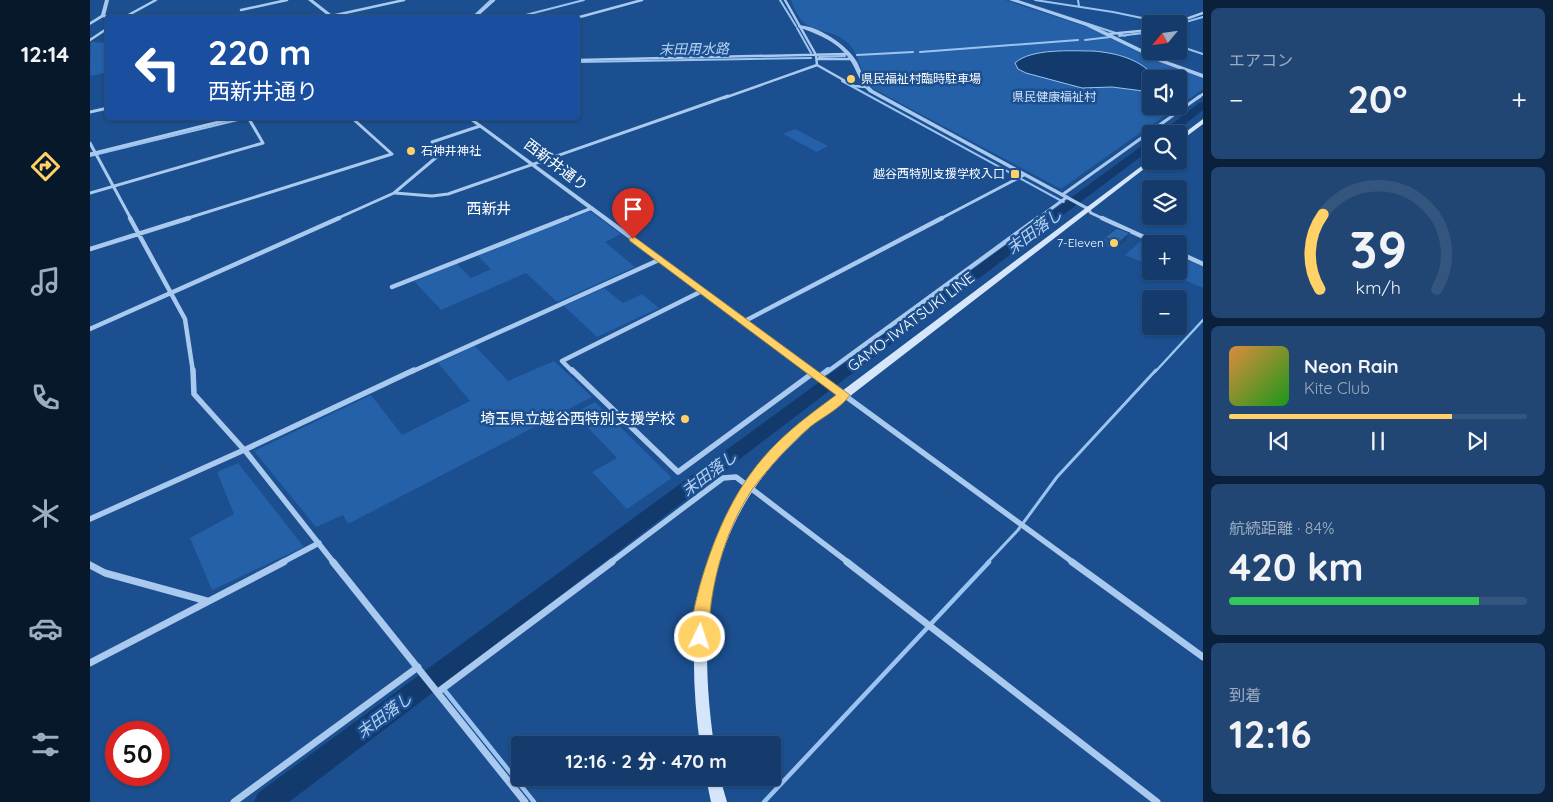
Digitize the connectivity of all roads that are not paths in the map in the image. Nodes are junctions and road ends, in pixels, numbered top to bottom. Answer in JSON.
{"nodes":[{"id":1,"x":107,"y":0,"type":"edge"},
{"id":2,"x":156,"y":0,"type":"edge"},
{"id":3,"x":288,"y":0,"type":"edge"},
{"id":4,"x":310,"y":0,"type":"edge"},
{"id":5,"x":404,"y":0,"type":"edge"},
{"id":6,"x":494,"y":0,"type":"edge"},
{"id":7,"x":642,"y":0,"type":"edge"},
{"id":8,"x":786,"y":0,"type":"edge"},
{"id":9,"x":1010,"y":0,"type":"edge"},
{"id":10,"x":241,"y":10,"type":"dead end"},
{"id":11,"x":1203,"y":13,"type":"edge"},
{"id":12,"x":128,"y":15,"type":"edge"},
{"id":13,"x":330,"y":15,"type":"edge"},
{"id":14,"x":341,"y":15,"type":"edge"},
{"id":15,"x":477,"y":15,"type":"edge"},
{"id":16,"x":103,"y":16,"type":"joint"},
{"id":17,"x":580,"y":17,"type":"edge"},
{"id":18,"x":1188,"y":18,"type":"edge"},
{"id":19,"x":90,"y":24,"type":"edge"},
{"id":20,"x":800,"y":26,"type":"junction"},
{"id":21,"x":105,"y":30,"type":"edge"},
{"id":22,"x":1142,"y":31,"type":"edge"},
{"id":23,"x":1108,"y":34,"type":"junction"},
{"id":24,"x":90,"y":40,"type":"edge"},
{"id":25,"x":846,"y":54,"type":"dead end"},
{"id":26,"x":816,"y":55,"type":"junction"},
{"id":27,"x":817,"y":59,"type":"junction"},
{"id":28,"x":853,"y":59,"type":"junction"},
{"id":29,"x":580,"y":60,"type":"edge"},
{"id":30,"x":817,"y":65,"type":"junction"},
{"id":31,"x":1203,"y":76,"type":"edge"},
{"id":32,"x":866,"y":87,"type":"junction"},
{"id":33,"x":1203,"y":94,"type":"edge"},
{"id":34,"x":105,"y":109,"type":"edge"},
{"id":35,"x":90,"y":112,"type":"edge"},
{"id":36,"x":227,"y":120,"type":"edge"},
{"id":37,"x":250,"y":120,"type":"edge"},
{"id":38,"x":354,"y":120,"type":"edge"},
{"id":39,"x":472,"y":120,"type":"edge"},
{"id":40,"x":1203,"y":121,"type":"edge"},
{"id":41,"x":480,"y":126,"type":"junction"},
{"id":42,"x":1187,"y":134,"type":"edge"},
{"id":43,"x":90,"y":143,"type":"edge"},
{"id":44,"x":93,"y":153,"type":"edge"},
{"id":45,"x":533,"y":164,"type":"junction"},
{"id":46,"x":1142,"y":168,"type":"edge"},
{"id":47,"x":1024,"y":175,"type":"junction"},
{"id":48,"x":112,"y":187,"type":"junction"},
{"id":49,"x":90,"y":193,"type":"edge"},
{"id":50,"x":394,"y":193,"type":"junction"},
{"id":51,"x":1065,"y":196,"type":"junction"},
{"id":52,"x":592,"y":208,"type":"junction"},
{"id":53,"x":1087,"y":208,"type":"junction"},
{"id":54,"x":138,"y":234,"type":"junction"},
{"id":55,"x":1142,"y":236,"type":"edge"},
{"id":56,"x":90,"y":249,"type":"edge"},
{"id":57,"x":1187,"y":257,"type":"edge"},
{"id":58,"x":661,"y":259,"type":"junction"},
{"id":59,"x":1203,"y":264,"type":"edge"},
{"id":60,"x":392,"y":287,"type":"dead end"},
{"id":61,"x":702,"y":292,"type":"junction"},
{"id":62,"x":171,"y":293,"type":"junction"},
{"id":63,"x":744,"y":322,"type":"junction"},
{"id":64,"x":90,"y":329,"type":"edge"},
{"id":65,"x":816,"y":375,"type":"junction"},
{"id":66,"x":844,"y":395,"type":"junction"},
{"id":67,"x":244,"y":450,"type":"junction"},
{"id":68,"x":749,"y":485,"type":"junction"},
{"id":69,"x":90,"y":520,"type":"edge"},
{"id":70,"x":319,"y":543,"type":"junction"},
{"id":71,"x":90,"y":565,"type":"edge"},
{"id":72,"x":207,"y":601,"type":"junction"},
{"id":73,"x":1203,"y":657,"type":"edge"},
{"id":74,"x":90,"y":663,"type":"edge"},
{"id":75,"x":418,"y":667,"type":"junction"},
{"id":76,"x":438,"y":692,"type":"junction"},
{"id":77,"x":705,"y":736,"type":"edge"},
{"id":78,"x":715,"y":786,"type":"edge"},
{"id":79,"x":234,"y":802,"type":"edge"},
{"id":80,"x":525,"y":802,"type":"edge"},
{"id":81,"x":719,"y":802,"type":"edge"},
{"id":82,"x":1157,"y":802,"type":"edge"}],
"edges":[{"from":1,"to":16,"type":"street"},
{"from":2,"to":12,"type":"street"},
{"from":3,"to":10,"type":"street"},
{"from":4,"to":13,"type":"street"},
{"from":5,"to":14,"type":"street"},
{"from":6,"to":15,"type":"street"},
{"from":7,"to":17,"type":"street"},
{"from":8,"to":20,"type":"street"},
{"from":9,"to":23,"type":"street"},
{"from":11,"to":18,"type":"street"},
{"from":16,"to":19,"type":"street"},
{"from":20,"to":26,"type":"street"},
{"from":20,"to":28,"type":"street"},
{"from":21,"to":24,"type":"street"},
{"from":22,"to":23,"type":"street"},
{"from":23,"to":31,"type":"street"},
{"from":25,"to":26,"type":"street"},
{"from":26,"to":27,"type":"street"},
{"from":26,"to":29,"type":"street"},
{"from":27,"to":28,"type":"street"},
{"from":27,"to":30,"type":"street"},
{"from":28,"to":32,"type":"street"},
{"from":30,"to":32,"type":"street"},
{"from":30,"to":45,"type":"street"},
{"from":32,"to":47,"type":"street"},
{"from":33,"to":51,"type":"street"},
{"from":34,"to":35,"type":"street"},
{"from":36,"to":44,"type":"street"},
{"from":37,"to":48,"type":"street"},
{"from":38,"to":54,"type":"street"},
{"from":39,"to":41,"type":"street","name":"西新井通り"},
{"from":40,"to":42,"type":"main road"},
{"from":41,"to":45,"type":"street","name":"西新井通り"},
{"from":41,"to":50,"type":"street"},
{"from":43,"to":44,"type":"street"},
{"from":44,"to":48,"type":"street"},
{"from":45,"to":50,"type":"street"},
{"from":45,"to":52,"type":"street","name":"西新井通り"},
{"from":46,"to":53,"type":"main road","name":"GAMO-IWATSUKI LINE"},
{"from":47,"to":51,"type":"street"},
{"from":47,"to":63,"type":"street"},
{"from":48,"to":49,"type":"street"},
{"from":48,"to":54,"type":"street"},
{"from":50,"to":62,"type":"street"},
{"from":51,"to":53,"type":"street"},
{"from":51,"to":65,"type":"street"},
{"from":52,"to":58,"type":"street","name":"西新井通り"},
{"from":52,"to":60,"type":"street"},
{"from":53,"to":55,"type":"street"},
{"from":53,"to":66,"type":"main road","name":"GAMO-IWATSUKI LINE"},
{"from":54,"to":56,"type":"street"},
{"from":54,"to":62,"type":"street"},
{"from":57,"to":59,"type":"street"},
{"from":58,"to":61,"type":"street","name":"西新井通り"},
{"from":58,"to":67,"type":"street"},
{"from":61,"to":63,"type":"street","name":"西新井通り"},
{"from":61,"to":65,"type":"street"},
{"from":62,"to":64,"type":"street"},
{"from":62,"to":67,"type":"street"},
{"from":63,"to":65,"type":"street","name":"西新井通り"},
{"from":65,"to":66,"type":"street","name":"西新井通り"},
{"from":66,"to":68,"type":"main road","name":"GAMO-IWATSUKI LINE"},
{"from":66,"to":73,"type":"street"},
{"from":67,"to":69,"type":"street"},
{"from":67,"to":70,"type":"street"},
{"from":68,"to":76,"type":"street"},
{"from":68,"to":77,"type":"main road","name":"GAMO-IWATSUKI LINE"},
{"from":68,"to":82,"type":"street"},
{"from":70,"to":72,"type":"street"},
{"from":70,"to":75,"type":"street"},
{"from":71,"to":72,"type":"street"},
{"from":72,"to":74,"type":"street"},
{"from":75,"to":76,"type":"street"},
{"from":75,"to":79,"type":"street"},
{"from":76,"to":80,"type":"street"},
{"from":78,"to":81,"type":"main road"}]}
